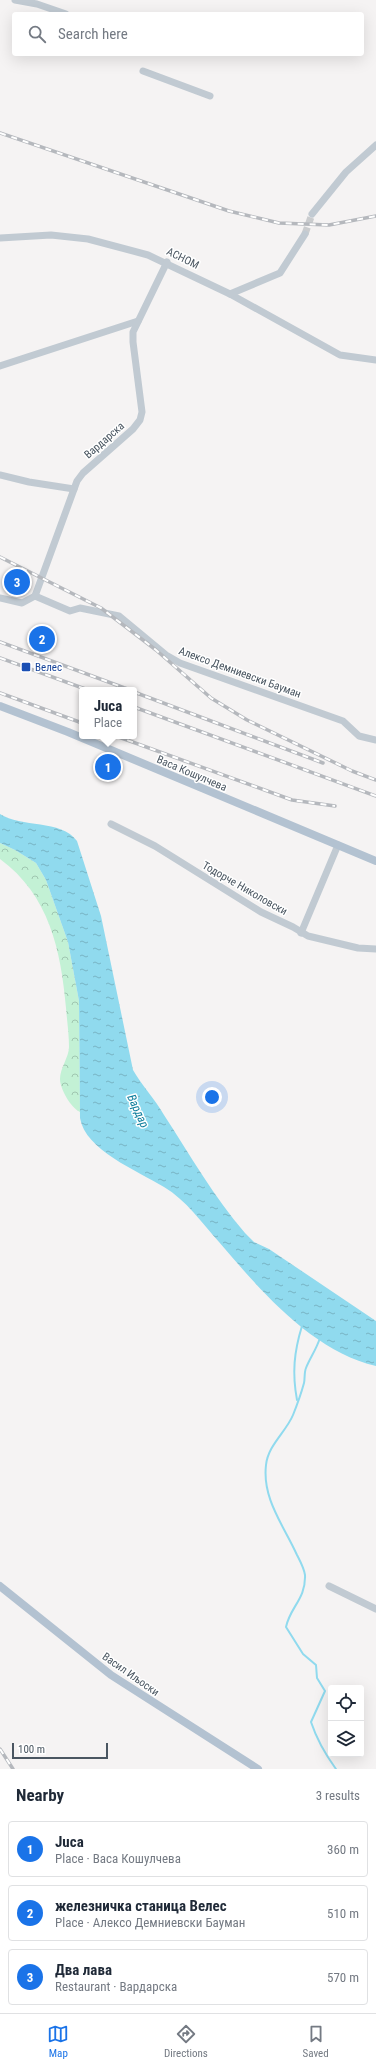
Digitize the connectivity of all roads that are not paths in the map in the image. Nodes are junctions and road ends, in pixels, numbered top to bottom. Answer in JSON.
{"nodes":[{"id":1,"x":15,"y":0,"type":"edge"},
{"id":2,"x":60,"y":12,"type":"edge"},
{"id":3,"x":143,"y":70,"type":"dead end"},
{"id":4,"x":210,"y":96,"type":"dead end"},
{"id":5,"x":376,"y":144,"type":"edge"},
{"id":6,"x":312,"y":214,"type":"tunnel mouth"},
{"id":7,"x":305,"y":234,"type":"tunnel mouth"},
{"id":8,"x":0,"y":238,"type":"edge"},
{"id":9,"x":167,"y":262,"type":"junction"},
{"id":10,"x":230,"y":294,"type":"junction"},
{"id":11,"x":138,"y":321,"type":"junction"},
{"id":12,"x":376,"y":360,"type":"edge"},
{"id":13,"x":0,"y":366,"type":"edge"},
{"id":14,"x":0,"y":475,"type":"edge"},
{"id":15,"x":74,"y":489,"type":"junction"},
{"id":16,"x":35,"y":596,"type":"junction"},
{"id":17,"x":0,"y":598,"type":"edge"},
{"id":18,"x":0,"y":706,"type":"edge"},
{"id":19,"x":79,"y":737,"type":"edge"},
{"id":20,"x":85,"y":739,"type":"edge"},
{"id":21,"x":376,"y":740,"type":"edge"},
{"id":22,"x":111,"y":824,"type":"dead end"},
{"id":23,"x":338,"y":845,"type":"junction"},
{"id":24,"x":376,"y":861,"type":"edge"},
{"id":25,"x":301,"y":933,"type":"junction"},
{"id":26,"x":376,"y":949,"type":"edge"},
{"id":27,"x":0,"y":1586,"type":"edge"},
{"id":28,"x":329,"y":1586,"type":"dead end"},
{"id":29,"x":376,"y":1609,"type":"edge"},
{"id":30,"x":258,"y":1769,"type":"edge"}],
"edges":[{"from":1,"to":2,"type":"street"},
{"from":3,"to":4,"type":"street"},
{"from":5,"to":6,"type":"street"},
{"from":7,"to":10,"type":"street"},
{"from":8,"to":9,"type":"street","name":"АСНОМ"},
{"from":9,"to":10,"type":"street","name":"АСНОМ"},
{"from":9,"to":11,"type":"street","name":"Вардарска"},
{"from":10,"to":12,"type":"street","name":"АСНОМ"},
{"from":11,"to":13,"type":"street"},
{"from":11,"to":15,"type":"street","name":"Вардарска"},
{"from":14,"to":15,"type":"street"},
{"from":15,"to":16,"type":"street","name":"Вардарска"},
{"from":16,"to":17,"type":"street"},
{"from":16,"to":21,"type":"street","name":"Алексо Демниевски Бауман"},
{"from":18,"to":19,"type":"main road","name":"Васа Кошулчева"},
{"from":20,"to":23,"type":"main road","name":"Васа Кошулчева"},
{"from":22,"to":25,"type":"street","name":"Тодорче Николовски"},
{"from":23,"to":24,"type":"main road","name":"Васа Кошулчева"},
{"from":23,"to":25,"type":"street"},
{"from":25,"to":26,"type":"street","name":"Тодорче Николовски"},
{"from":27,"to":30,"type":"main road","name":"Васил Иљоски"},
{"from":28,"to":29,"type":"street"}]}
